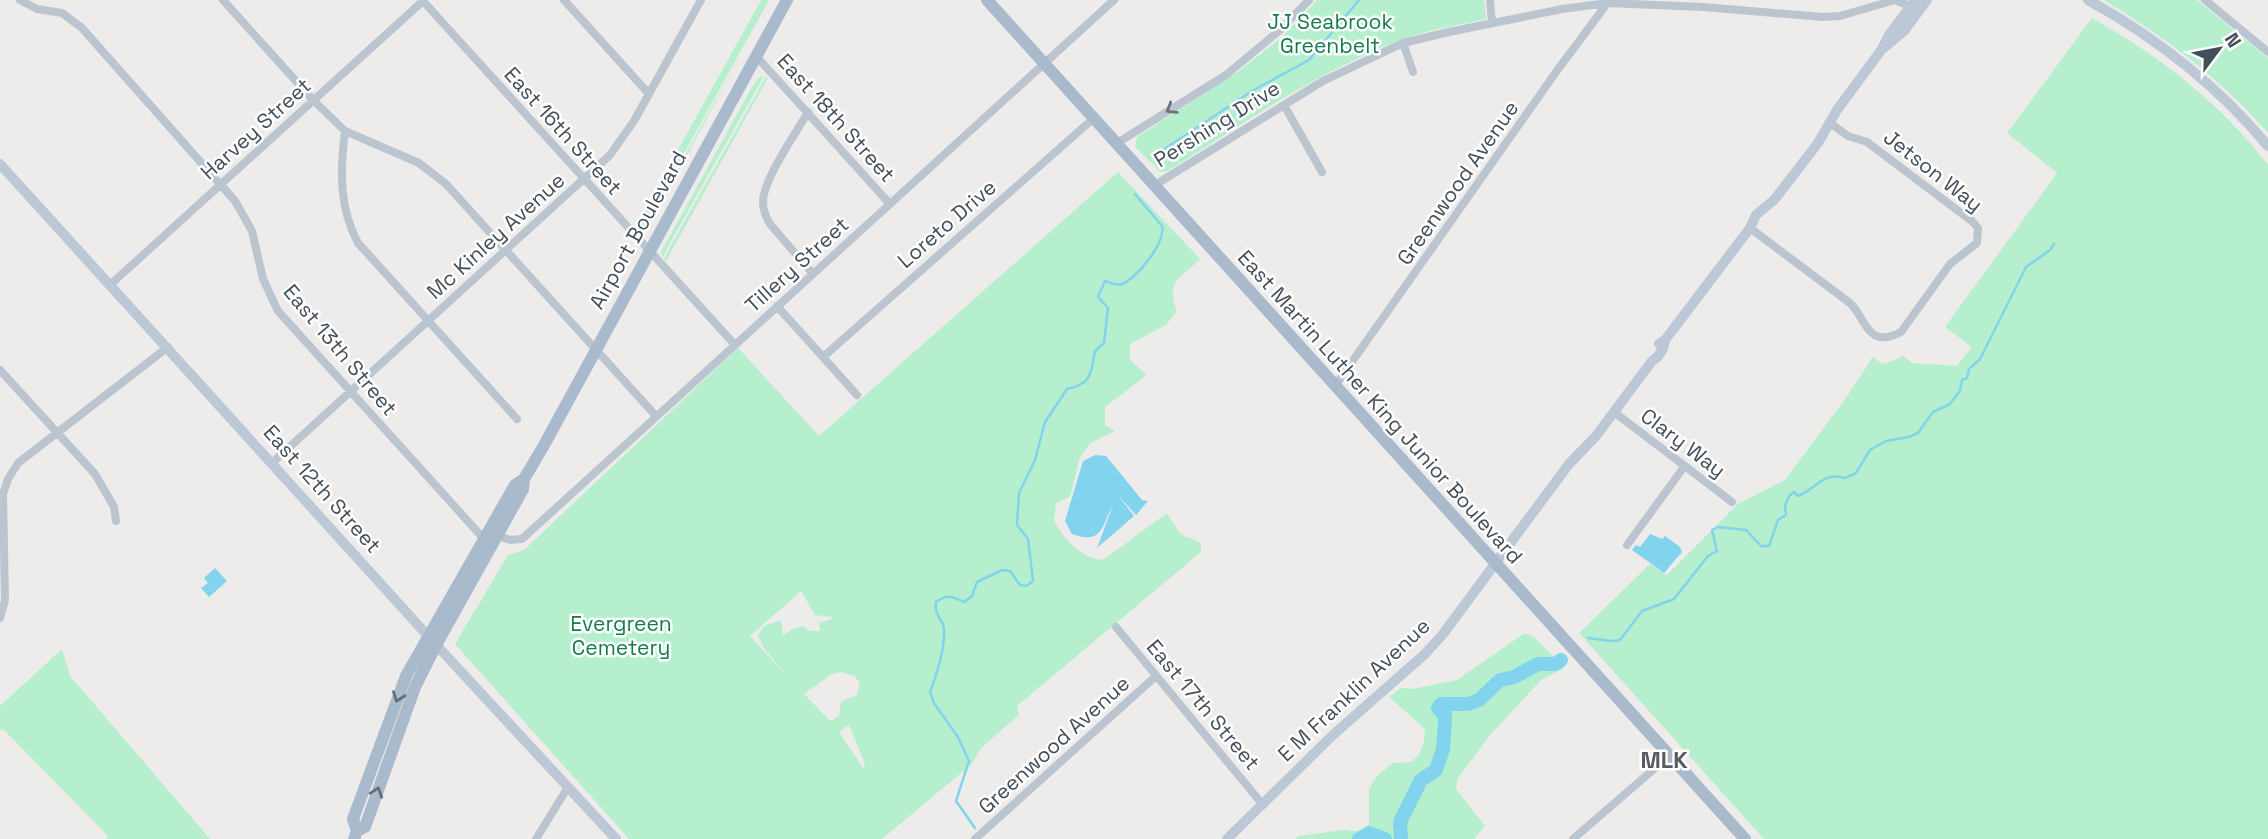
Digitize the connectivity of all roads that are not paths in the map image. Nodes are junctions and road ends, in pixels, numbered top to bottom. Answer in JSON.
{"nodes":[{"id":1,"x":223,"y":0,"type":"edge"},
{"id":2,"x":423,"y":0,"type":"edge"},
{"id":3,"x":564,"y":0,"type":"edge"},
{"id":4,"x":701,"y":0,"type":"edge"},
{"id":5,"x":787,"y":0,"type":"edge"},
{"id":6,"x":987,"y":0,"type":"edge"},
{"id":7,"x":1114,"y":0,"type":"edge"},
{"id":8,"x":1309,"y":0,"type":"edge"},
{"id":9,"x":1490,"y":0,"type":"edge"},
{"id":10,"x":1927,"y":0,"type":"edge"},
{"id":11,"x":2088,"y":0,"type":"edge"},
{"id":12,"x":2205,"y":0,"type":"edge"},
{"id":13,"x":23,"y":1,"type":"edge"},
{"id":14,"x":1609,"y":2,"type":"edge"},
{"id":15,"x":1581,"y":6,"type":"junction"},
{"id":16,"x":1914,"y":6,"type":"edge"},
{"id":17,"x":1492,"y":23,"type":"junction"},
{"id":18,"x":1587,"y":31,"type":"junction"},
{"id":19,"x":1404,"y":43,"type":"junction"},
{"id":20,"x":2268,"y":52,"type":"edge"},
{"id":21,"x":756,"y":56,"type":"junction"},
{"id":22,"x":1044,"y":64,"type":"junction"},
{"id":23,"x":1413,"y":72,"type":"dead end"},
{"id":24,"x":649,"y":94,"type":"junction"},
{"id":25,"x":314,"y":101,"type":"junction"},
{"id":26,"x":1284,"y":105,"type":"junction"},
{"id":27,"x":808,"y":112,"type":"junction"},
{"id":28,"x":1094,"y":118,"type":"junction"},
{"id":29,"x":1830,"y":123,"type":"junction"},
{"id":30,"x":345,"y":131,"type":"junction"},
{"id":31,"x":1117,"y":144,"type":"junction"},
{"id":32,"x":2268,"y":146,"type":"edge"},
{"id":33,"x":0,"y":164,"type":"edge"},
{"id":34,"x":1322,"y":172,"type":"dead end"},
{"id":35,"x":584,"y":180,"type":"junction"},
{"id":36,"x":221,"y":183,"type":"junction"},
{"id":37,"x":1155,"y":185,"type":"junction"},
{"id":38,"x":890,"y":204,"type":"junction"},
{"id":39,"x":1750,"y":228,"type":"junction"},
{"id":40,"x":649,"y":250,"type":"junction"},
{"id":41,"x":506,"y":252,"type":"junction"},
{"id":42,"x":813,"y":274,"type":"junction"},
{"id":43,"x":111,"y":284,"type":"junction"},
{"id":44,"x":777,"y":306,"type":"junction"},
{"id":45,"x":428,"y":321,"type":"junction"},
{"id":46,"x":735,"y":345,"type":"junction"},
{"id":47,"x":168,"y":347,"type":"junction"},
{"id":48,"x":595,"y":349,"type":"junction"},
{"id":49,"x":823,"y":357,"type":"junction"},
{"id":50,"x":0,"y":370,"type":"edge"},
{"id":51,"x":1335,"y":386,"type":"junction"},
{"id":52,"x":350,"y":392,"type":"junction"},
{"id":53,"x":857,"y":395,"type":"dead end"},
{"id":54,"x":1614,"y":412,"type":"junction"},
{"id":55,"x":656,"y":416,"type":"junction"},
{"id":56,"x":517,"y":419,"type":"dead end"},
{"id":57,"x":56,"y":432,"type":"junction"},
{"id":58,"x":272,"y":464,"type":"junction"},
{"id":59,"x":1685,"y":467,"type":"junction"},
{"id":60,"x":524,"y":479,"type":"junction"},
{"id":61,"x":1732,"y":502,"type":"dead end"},
{"id":62,"x":116,"y":521,"type":"dead end"},
{"id":63,"x":498,"y":536,"type":"junction"},
{"id":64,"x":484,"y":539,"type":"junction"},
{"id":65,"x":1627,"y":545,"type":"dead end"},
{"id":66,"x":1496,"y":565,"type":"junction"},
{"id":67,"x":0,"y":618,"type":"edge"},
{"id":68,"x":1116,"y":627,"type":"dead end"},
{"id":69,"x":432,"y":640,"type":"junction"},
{"id":70,"x":1156,"y":676,"type":"junction"},
{"id":71,"x":1669,"y":756,"type":"junction"},
{"id":72,"x":568,"y":787,"type":"junction"},
{"id":73,"x":1263,"y":805,"type":"junction"},
{"id":74,"x":355,"y":835,"type":"edge"},
{"id":75,"x":536,"y":839,"type":"edge"},
{"id":76,"x":616,"y":839,"type":"edge"},
{"id":77,"x":975,"y":839,"type":"edge"},
{"id":78,"x":1227,"y":839,"type":"edge"},
{"id":79,"x":1573,"y":839,"type":"edge"},
{"id":80,"x":1745,"y":839,"type":"edge"}],
"edges":[{"from":1,"to":25,"type":"street"},
{"from":2,"to":25,"type":"street","name":"Harvey Street"},
{"from":2,"to":35,"type":"street","name":"East 16th Street"},
{"from":3,"to":24,"type":"street"},
{"from":4,"to":24,"type":"street","name":"Mc Kinley Avenue"},
{"from":5,"to":21,"type":"main road","name":"Airport Boulevard"},
{"from":6,"to":22,"type":"main road","name":"East Martin Luther King Junior Boulevard"},
{"from":7,"to":22,"type":"street","name":"Tillery Street"},
{"from":8,"to":31,"type":"street","name":"Pershing Drive","one_way":true},
{"from":9,"to":17,"type":"street"},
{"from":10,"to":16,"type":"street"},
{"from":11,"to":32,"type":"street"},
{"from":12,"to":20,"type":"street"},
{"from":13,"to":36,"type":"street","name":"East 13th Street"},
{"from":14,"to":15,"type":"street","name":"Pershing Drive"},
{"from":14,"to":16,"type":"street","name":"Pershing Drive"},
{"from":14,"to":18,"type":"street","name":"Greenwood Avenue"},
{"from":15,"to":17,"type":"street","name":"Pershing Drive"},
{"from":15,"to":18,"type":"street"},
{"from":16,"to":29,"type":"street","name":"E M Franklin Avenue"},
{"from":17,"to":19,"type":"street","name":"Pershing Drive"},
{"from":18,"to":51,"type":"street","name":"Greenwood Avenue"},
{"from":19,"to":23,"type":"street"},
{"from":19,"to":26,"type":"street","name":"Pershing Drive"},
{"from":21,"to":27,"type":"street","name":"East 18th Street"},
{"from":21,"to":40,"type":"main road","name":"Airport Boulevard"},
{"from":22,"to":28,"type":"main road","name":"East Martin Luther King Junior Boulevard"},
{"from":22,"to":38,"type":"street","name":"Tillery Street"},
{"from":24,"to":35,"type":"street","name":"Mc Kinley Avenue"},
{"from":25,"to":30,"type":"street"},
{"from":25,"to":36,"type":"street","name":"Harvey Street"},
{"from":26,"to":34,"type":"street"},
{"from":26,"to":37,"type":"street","name":"Pershing Drive"},
{"from":27,"to":38,"type":"street","name":"East 18th Street"},
{"from":27,"to":42,"type":"street"},
{"from":28,"to":31,"type":"main road","name":"East Martin Luther King Junior Boulevard"},
{"from":28,"to":49,"type":"street","name":"Loreto Drive"},
{"from":29,"to":39,"type":"street","name":"E M Franklin Avenue"},
{"from":29,"to":39,"type":"street","name":"Jetson Way"},
{"from":30,"to":41,"type":"street"},
{"from":30,"to":45,"type":"street"},
{"from":31,"to":37,"type":"main road","name":"East Martin Luther King Junior Boulevard"},
{"from":33,"to":43,"type":"street","name":"East 12th Street"},
{"from":35,"to":40,"type":"street","name":"East 16th Street"},
{"from":35,"to":41,"type":"street","name":"Mc Kinley Avenue"},
{"from":36,"to":43,"type":"street","name":"Harvey Street"},
{"from":36,"to":52,"type":"street","name":"East 13th Street"},
{"from":37,"to":51,"type":"main road","name":"East Martin Luther King Junior Boulevard"},
{"from":38,"to":42,"type":"street","name":"Tillery Street"},
{"from":39,"to":54,"type":"street","name":"E M Franklin Avenue"},
{"from":40,"to":46,"type":"street","name":"East 16th Street"},
{"from":40,"to":48,"type":"main road","name":"Airport Boulevard"},
{"from":41,"to":45,"type":"street","name":"Mc Kinley Avenue"},
{"from":41,"to":48,"type":"street"},
{"from":42,"to":44,"type":"street","name":"Tillery Street"},
{"from":43,"to":47,"type":"street","name":"East 12th Street"},
{"from":44,"to":46,"type":"street","name":"Tillery Street"},
{"from":44,"to":49,"type":"street"},
{"from":45,"to":52,"type":"street","name":"Mc Kinley Avenue"},
{"from":45,"to":56,"type":"street"},
{"from":46,"to":55,"type":"street","name":"Tillery Street"},
{"from":47,"to":57,"type":"street"},
{"from":47,"to":58,"type":"street","name":"East 12th Street"},
{"from":48,"to":55,"type":"street"},
{"from":48,"to":60,"type":"main road","name":"Airport Boulevard"},
{"from":49,"to":53,"type":"street"},
{"from":50,"to":57,"type":"street"},
{"from":51,"to":66,"type":"main road","name":"East Martin Luther King Junior Boulevard"},
{"from":52,"to":58,"type":"street","name":"Mc Kinley Avenue"},
{"from":52,"to":64,"type":"street","name":"East 13th Street"},
{"from":54,"to":59,"type":"street","name":"Clary Way"},
{"from":54,"to":66,"type":"street","name":"E M Franklin Avenue"},
{"from":55,"to":63,"type":"street","name":"Tillery Street"},
{"from":57,"to":62,"type":"street"},
{"from":57,"to":67,"type":"street"},
{"from":58,"to":69,"type":"street","name":"East 12th Street"},
{"from":59,"to":61,"type":"street","name":"Clary Way"},
{"from":59,"to":65,"type":"street"},
{"from":60,"to":63,"type":"main road","name":"Airport Boulevard"},
{"from":60,"to":64,"type":"main road","name":"Airport Boulevard"},
{"from":63,"to":69,"type":"main road","name":"Airport Boulevard"},
{"from":64,"to":69,"type":"main road","name":"Airport Boulevard"},
{"from":66,"to":71,"type":"main road","name":"East Martin Luther King Junior Boulevard"},
{"from":66,"to":73,"type":"street","name":"E M Franklin Avenue"},
{"from":68,"to":70,"type":"street","name":"East 17th Street"},
{"from":69,"to":72,"type":"street","name":"East 12th Street"},
{"from":69,"to":74,"type":"main road","name":"Airport Boulevard"},
{"from":70,"to":73,"type":"street","name":"East 17th Street"},
{"from":70,"to":77,"type":"street","name":"Greenwood Avenue"},
{"from":71,"to":79,"type":"street"},
{"from":71,"to":80,"type":"main road","name":"East Martin Luther King Junior Boulevard"},
{"from":72,"to":75,"type":"street"},
{"from":72,"to":76,"type":"street","name":"East 12th Street"},
{"from":73,"to":78,"type":"street","name":"E M Franklin Avenue"}]}
